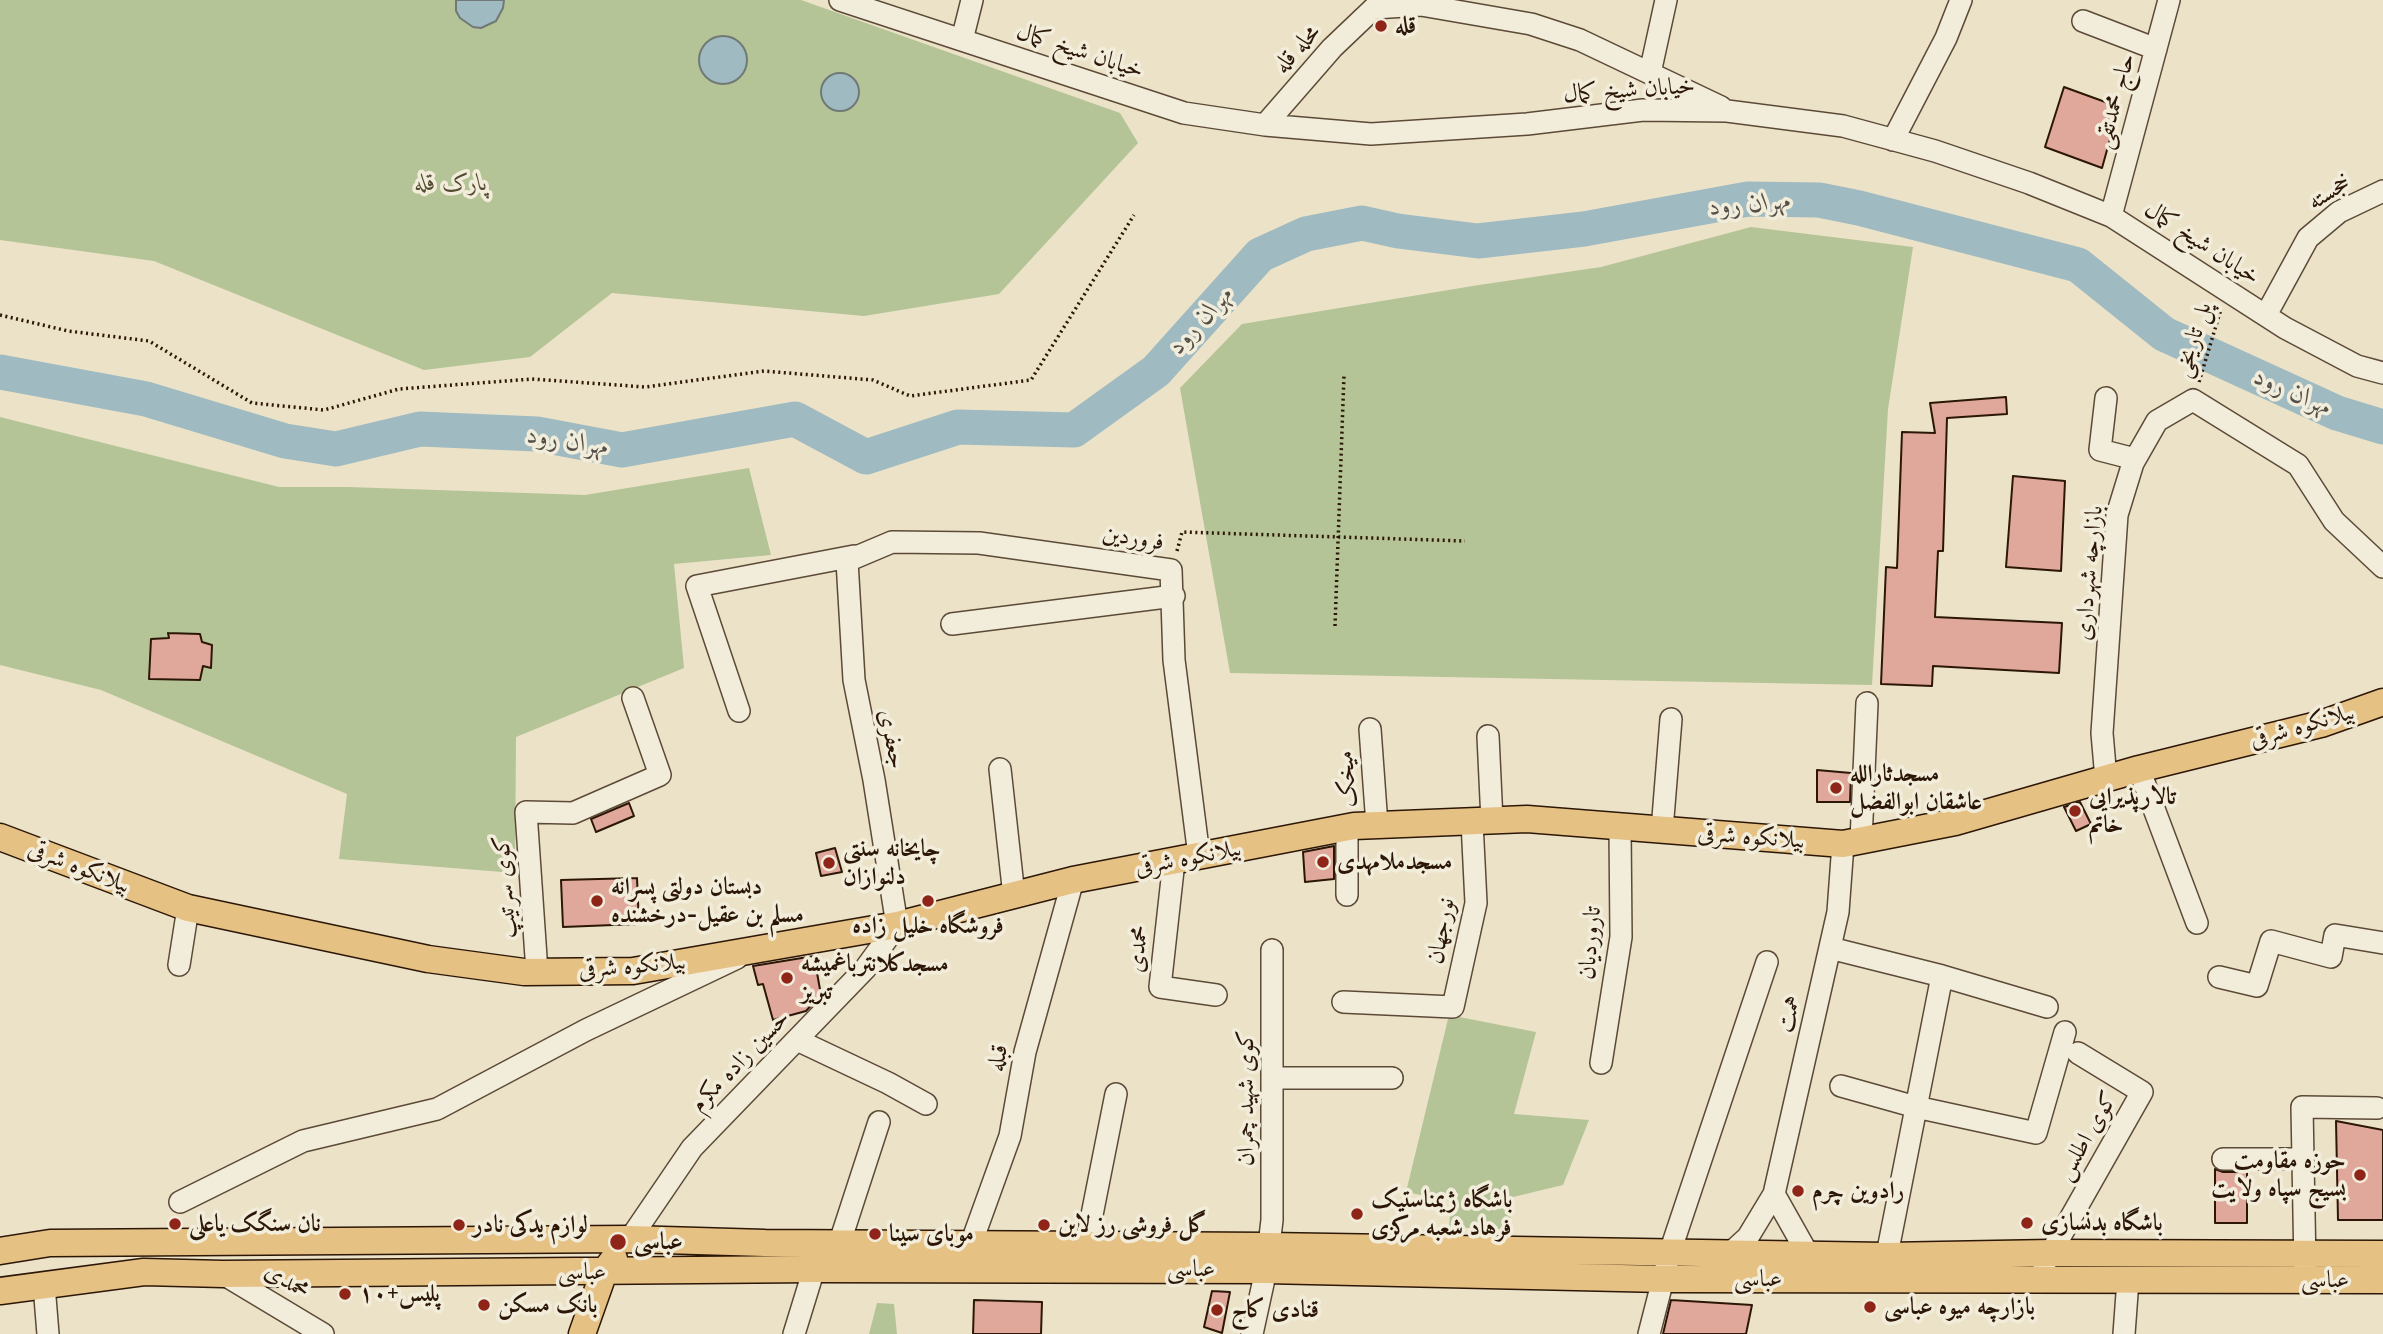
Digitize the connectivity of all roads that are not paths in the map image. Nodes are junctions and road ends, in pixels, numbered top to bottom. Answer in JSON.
{"nodes":[{"id":1,"x":840,"y":0,"type":"edge"},
{"id":2,"x":972,"y":0,"type":"edge"},
{"id":3,"x":1666,"y":0,"type":"edge"},
{"id":4,"x":1961,"y":0,"type":"edge"},
{"id":5,"x":2169,"y":0,"type":"edge"},
{"id":6,"x":2190,"y":0,"type":"edge"},
{"id":7,"x":1370,"y":4,"type":"edge"},
{"id":8,"x":2083,"y":21,"type":"dead end"},
{"id":9,"x":962,"y":40,"type":"junction"},
{"id":10,"x":2156,"y":49,"type":"junction"},
{"id":11,"x":1650,"y":74,"type":"junction"},
{"id":12,"x":1727,"y":111,"type":"junction"},
{"id":13,"x":1265,"y":125,"type":"junction"},
{"id":14,"x":1893,"y":140,"type":"junction"},
{"id":15,"x":2383,"y":191,"type":"edge"},
{"id":16,"x":2111,"y":216,"type":"junction"},
{"id":17,"x":2266,"y":315,"type":"junction"},
{"id":18,"x":2383,"y":373,"type":"edge"},
{"id":19,"x":2106,"y":398,"type":"dead end"},
{"id":20,"x":2136,"y":460,"type":"junction"},
{"id":21,"x":851,"y":558,"type":"junction"},
{"id":22,"x":2383,"y":567,"type":"edge"},
{"id":23,"x":1174,"y":596,"type":"junction"},
{"id":24,"x":952,"y":624,"type":"dead end"},
{"id":25,"x":633,"y":698,"type":"dead end"},
{"id":26,"x":2383,"y":702,"type":"edge"},
{"id":27,"x":1867,"y":703,"type":"dead end"},
{"id":28,"x":739,"y":711,"type":"dead end"},
{"id":29,"x":1671,"y":719,"type":"dead end"},
{"id":30,"x":1370,"y":729,"type":"dead end"},
{"id":31,"x":1488,"y":736,"type":"dead end"},
{"id":32,"x":1000,"y":769,"type":"dead end"},
{"id":33,"x":2139,"y":769,"type":"junction"},
{"id":34,"x":2106,"y":779,"type":"junction"},
{"id":35,"x":1482,"y":821,"type":"junction"},
{"id":36,"x":1377,"y":825,"type":"junction"},
{"id":37,"x":1347,"y":827,"type":"junction"},
{"id":38,"x":1620,"y":827,"type":"junction"},
{"id":39,"x":1662,"y":830,"type":"junction"},
{"id":40,"x":0,"y":837,"type":"edge"},
{"id":41,"x":1852,"y":843,"type":"junction"},
{"id":42,"x":1186,"y":858,"type":"junction"},
{"id":43,"x":1073,"y":880,"type":"junction"},
{"id":44,"x":1014,"y":895,"type":"junction"},
{"id":45,"x":1347,"y":895,"type":"dead end"},
{"id":46,"x":188,"y":908,"type":"junction"},
{"id":47,"x":2197,"y":923,"type":"dead end"},
{"id":48,"x":897,"y":925,"type":"junction"},
{"id":49,"x":2383,"y":943,"type":"edge"},
{"id":50,"x":1830,"y":948,"type":"junction"},
{"id":51,"x":755,"y":950,"type":"junction"},
{"id":52,"x":1272,"y":950,"type":"dead end"},
{"id":53,"x":1767,"y":962,"type":"dead end"},
{"id":54,"x":178,"y":965,"type":"dead end"},
{"id":55,"x":537,"y":972,"type":"junction"},
{"id":56,"x":1942,"y":976,"type":"junction"},
{"id":57,"x":2219,"y":977,"type":"dead end"},
{"id":58,"x":1216,"y":995,"type":"dead end"},
{"id":59,"x":1343,"y":1002,"type":"dead end"},
{"id":60,"x":2047,"y":1007,"type":"dead end"},
{"id":61,"x":2065,"y":1032,"type":"dead end"},
{"id":62,"x":797,"y":1040,"type":"junction"},
{"id":63,"x":2078,"y":1053,"type":"dead end"},
{"id":64,"x":1601,"y":1063,"type":"dead end"},
{"id":65,"x":1272,"y":1078,"type":"junction"},
{"id":66,"x":1392,"y":1078,"type":"dead end"},
{"id":67,"x":1841,"y":1086,"type":"dead end"},
{"id":68,"x":1116,"y":1094,"type":"dead end"},
{"id":69,"x":926,"y":1104,"type":"dead end"},
{"id":70,"x":1916,"y":1107,"type":"junction"},
{"id":71,"x":2376,"y":1108,"type":"dead end"},
{"id":72,"x":879,"y":1122,"type":"dead end"},
{"id":73,"x":2223,"y":1159,"type":"dead end"},
{"id":74,"x":2303,"y":1159,"type":"junction"},
{"id":75,"x":1774,"y":1194,"type":"junction"},
{"id":76,"x":180,"y":1202,"type":"dead end"},
{"id":77,"x":630,"y":1239,"type":"junction"},
{"id":78,"x":1086,"y":1245,"type":"junction"},
{"id":79,"x":0,"y":1251,"type":"edge"},
{"id":80,"x":1670,"y":1252,"type":"junction"},
{"id":81,"x":2051,"y":1253,"type":"junction"},
{"id":82,"x":2304,"y":1253,"type":"junction"},
{"id":83,"x":1729,"y":1254,"type":"junction"},
{"id":84,"x":1807,"y":1254,"type":"junction"},
{"id":85,"x":2383,"y":1254,"type":"edge"},
{"id":86,"x":968,"y":1257,"type":"junction"},
{"id":87,"x":1267,"y":1258,"type":"junction"},
{"id":88,"x":828,"y":1261,"type":"junction"},
{"id":89,"x":1884,"y":1267,"type":"junction"},
{"id":90,"x":604,"y":1272,"type":"junction"},
{"id":91,"x":223,"y":1274,"type":"junction"},
{"id":92,"x":1704,"y":1278,"type":"junction"},
{"id":93,"x":1664,"y":1279,"type":"junction"},
{"id":94,"x":1822,"y":1279,"type":"junction"},
{"id":95,"x":2036,"y":1279,"type":"junction"},
{"id":96,"x":2128,"y":1280,"type":"junction"},
{"id":97,"x":2305,"y":1280,"type":"junction"},
{"id":98,"x":2383,"y":1280,"type":"edge"},
{"id":99,"x":44,"y":1285,"type":"junction"},
{"id":100,"x":0,"y":1291,"type":"edge"},
{"id":101,"x":48,"y":1334,"type":"edge"},
{"id":102,"x":323,"y":1334,"type":"edge"},
{"id":103,"x":582,"y":1334,"type":"edge"},
{"id":104,"x":794,"y":1334,"type":"edge"},
{"id":105,"x":1252,"y":1334,"type":"edge"},
{"id":106,"x":1649,"y":1334,"type":"edge"},
{"id":107,"x":2124,"y":1334,"type":"edge"}],
"edges":[{"from":1,"to":9,"type":"street","name":"خیابان شیخ کمال"},
{"from":2,"to":9,"type":"street"},
{"from":3,"to":11,"type":"street"},
{"from":4,"to":14,"type":"street"},
{"from":5,"to":6,"type":"street"},
{"from":5,"to":10,"type":"street","name":"حاج محمدتقی"},
{"from":7,"to":11,"type":"street","name":"محله قله"},
{"from":7,"to":13,"type":"street","name":"محله قله"},
{"from":8,"to":10,"type":"street"},
{"from":9,"to":13,"type":"street","name":"خیابان شیخ کمال"},
{"from":10,"to":16,"type":"street","name":"حاج محمدتقی"},
{"from":11,"to":12,"type":"street","name":"محله قله"},
{"from":12,"to":13,"type":"street","name":"خیابان شیخ کمال"},
{"from":12,"to":14,"type":"street","name":"خیابان شیخ کمال"},
{"from":14,"to":16,"type":"street","name":"خیابان شیخ کمال"},
{"from":15,"to":17,"type":"street","name":"خجسته"},
{"from":16,"to":17,"type":"street","name":"خیابان شیخ کمال"},
{"from":17,"to":18,"type":"street","name":"خیابان شیخ کمال"},
{"from":19,"to":20,"type":"street"},
{"from":20,"to":22,"type":"street","name":"بازارچه شهرداری"},
{"from":20,"to":34,"type":"street","name":"بازارچه شهرداری"},
{"from":21,"to":23,"type":"street","name":"فروردین"},
{"from":21,"to":28,"type":"street","name":"فروردین"},
{"from":21,"to":48,"type":"street","name":"جعفری"},
{"from":23,"to":24,"type":"street"},
{"from":23,"to":42,"type":"street","name":"فروردین"},
{"from":25,"to":55,"type":"street","name":"کوی سرتیپ"},
{"from":26,"to":33,"type":"main road","name":"بیلانکوه شرقی"},
{"from":27,"to":41,"type":"street","name":"همت"},
{"from":29,"to":39,"type":"street"},
{"from":30,"to":36,"type":"street","name":"میخک"},
{"from":31,"to":35,"type":"street","name":"نورجهان"},
{"from":32,"to":44,"type":"street"},
{"from":33,"to":34,"type":"main road","name":"بیلانکوه شرقی"},
{"from":33,"to":47,"type":"street"},
{"from":34,"to":41,"type":"main road","name":"بیلانکوه شرقی"},
{"from":35,"to":36,"type":"main road","name":"بیلانکوه شرقی"},
{"from":35,"to":38,"type":"main road","name":"بیلانکوه شرقی"},
{"from":35,"to":59,"type":"street","name":"نورجهان"},
{"from":36,"to":37,"type":"main road","name":"بیلانکوه شرقی"},
{"from":37,"to":42,"type":"main road","name":"بیلانکوه شرقی"},
{"from":37,"to":45,"type":"street"},
{"from":38,"to":39,"type":"main road","name":"بیلانکوه شرقی"},
{"from":38,"to":64,"type":"street","name":"تاروردیان"},
{"from":39,"to":41,"type":"main road","name":"بیلانکوه شرقی"},
{"from":40,"to":46,"type":"main road","name":"بیلانکوه شرقی"},
{"from":41,"to":50,"type":"street","name":"همت"},
{"from":42,"to":43,"type":"main road","name":"بیلانکوه شرقی"},
{"from":42,"to":58,"type":"street","name":"محمدی"},
{"from":43,"to":44,"type":"main road","name":"بیلانکوه شرقی"},
{"from":43,"to":86,"type":"street","name":"قبله"},
{"from":44,"to":48,"type":"main road","name":"بیلانکوه شرقی"},
{"from":46,"to":54,"type":"street"},
{"from":46,"to":55,"type":"main road","name":"بیلانکوه شرقی"},
{"from":48,"to":51,"type":"main road","name":"بیلانکوه شرقی"},
{"from":48,"to":62,"type":"street","name":"حسین زاده مکرم"},
{"from":49,"to":57,"type":"street"},
{"from":50,"to":56,"type":"street"},
{"from":50,"to":75,"type":"street","name":"همت"},
{"from":51,"to":55,"type":"main road","name":"بیلانکوه شرقی"},
{"from":51,"to":76,"type":"street"},
{"from":52,"to":65,"type":"street","name":"کوی شهید چمران"},
{"from":53,"to":80,"type":"street"},
{"from":56,"to":60,"type":"street"},
{"from":56,"to":70,"type":"street"},
{"from":61,"to":70,"type":"street"},
{"from":62,"to":69,"type":"street"},
{"from":62,"to":77,"type":"street","name":"حسین زاده مکرم"},
{"from":63,"to":81,"type":"street","name":"کوی اطلس"},
{"from":65,"to":66,"type":"street"},
{"from":65,"to":87,"type":"street","name":"کوی شهید چمران"},
{"from":67,"to":70,"type":"street"},
{"from":68,"to":78,"type":"street"},
{"from":70,"to":89,"type":"street"},
{"from":71,"to":74,"type":"street"},
{"from":72,"to":88,"type":"street"},
{"from":73,"to":74,"type":"street"},
{"from":74,"to":82,"type":"street"},
{"from":75,"to":83,"type":"street","name":"همت"},
{"from":75,"to":84,"type":"street"},
{"from":77,"to":79,"type":"main road","name":"عباسى"},
{"from":77,"to":88,"type":"main road","name":"عباسى"},
{"from":77,"to":90,"type":"main road"},
{"from":78,"to":86,"type":"main road","name":"عباسى"},
{"from":78,"to":87,"type":"main road","name":"عباسى"},
{"from":80,"to":83,"type":"main road","name":"عباسى"},
{"from":80,"to":87,"type":"main road","name":"عباسى"},
{"from":80,"to":93,"type":"street"},
{"from":81,"to":82,"type":"main road","name":"عباسى"},
{"from":81,"to":89,"type":"main road","name":"عباسى"},
{"from":81,"to":95,"type":"street","name":"کوی اطلس"},
{"from":82,"to":85,"type":"main road","name":"عباسى"},
{"from":82,"to":97,"type":"street"},
{"from":83,"to":84,"type":"main road","name":"عباسى"},
{"from":83,"to":92,"type":"street","name":"همت"},
{"from":84,"to":89,"type":"main road","name":"عباسى"},
{"from":84,"to":94,"type":"street"},
{"from":86,"to":87,"type":"main road","name":"عباسى"},
{"from":86,"to":88,"type":"main road","name":"عباسى"},
{"from":87,"to":93,"type":"main road","name":"عباسى"},
{"from":87,"to":105,"type":"street","name":"کوی شهید چمران"},
{"from":88,"to":90,"type":"main road","name":"عباسى"},
{"from":88,"to":104,"type":"street"},
{"from":89,"to":94,"type":"main road","name":"عباسى"},
{"from":89,"to":95,"type":"main road","name":"عباسى"},
{"from":90,"to":91,"type":"main road","name":"عباسى"},
{"from":90,"to":103,"type":"main road"},
{"from":91,"to":99,"type":"main road","name":"عباسى"},
{"from":91,"to":102,"type":"street","name":"محمدی"},
{"from":92,"to":93,"type":"main road","name":"عباسى"},
{"from":92,"to":94,"type":"main road","name":"عباسى"},
{"from":93,"to":106,"type":"street"},
{"from":95,"to":96,"type":"main road","name":"عباسى"},
{"from":96,"to":97,"type":"main road","name":"عباسى"},
{"from":96,"to":107,"type":"street"},
{"from":97,"to":98,"type":"main road","name":"عباسى"},
{"from":99,"to":100,"type":"main road","name":"عباسى"},
{"from":99,"to":101,"type":"street"}]}
